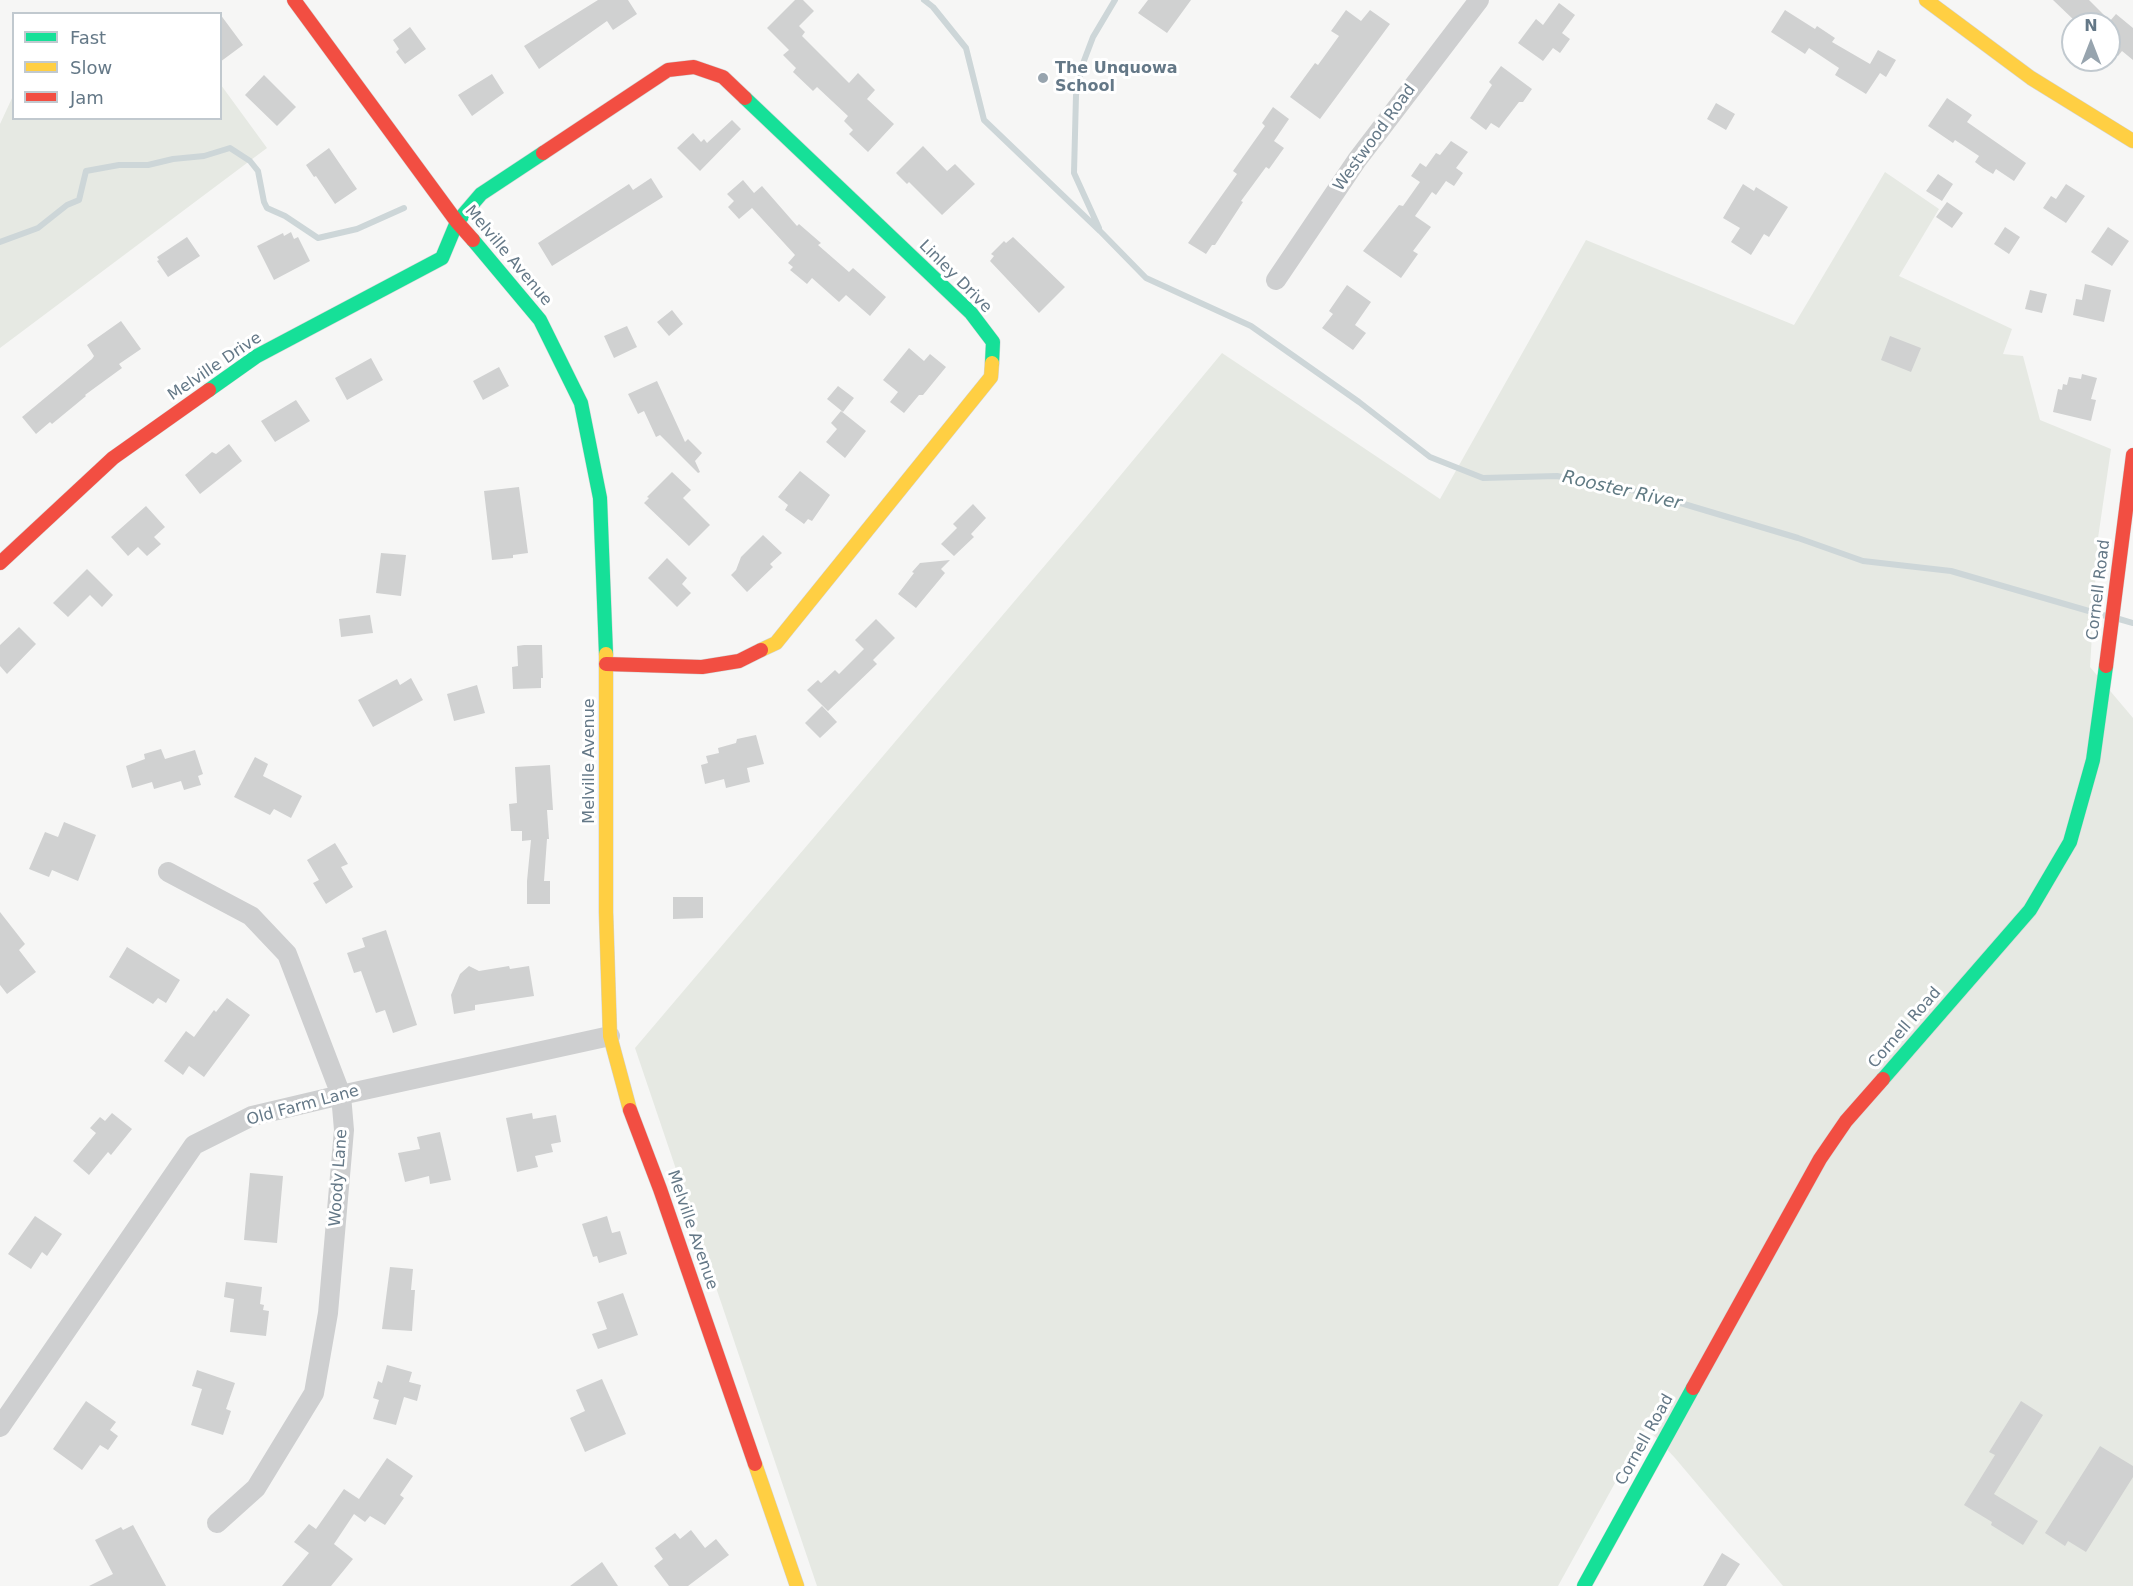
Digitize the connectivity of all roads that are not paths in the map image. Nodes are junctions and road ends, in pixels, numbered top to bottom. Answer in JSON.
{"nodes":[{"id":1,"x":294,"y":0,"type":"edge"},
{"id":2,"x":1479,"y":0,"type":"edge"},
{"id":3,"x":1926,"y":0,"type":"edge"},
{"id":4,"x":2133,"y":141,"type":"edge"},
{"id":5,"x":457,"y":222,"type":"junction"},
{"id":6,"x":1276,"y":280,"type":"dead end"},
{"id":7,"x":2133,"y":455,"type":"edge"},
{"id":8,"x":2130,"y":490,"type":"edge"},
{"id":9,"x":0,"y":563,"type":"edge"},
{"id":10,"x":606,"y":664,"type":"junction"},
{"id":11,"x":168,"y":872,"type":"dead end"},
{"id":12,"x":610,"y":1036,"type":"junction"},
{"id":13,"x":341,"y":1095,"type":"junction"},
{"id":14,"x":0,"y":1427,"type":"edge"},
{"id":15,"x":217,"y":1523,"type":"dead end"},
{"id":16,"x":797,"y":1586,"type":"edge"},
{"id":17,"x":1584,"y":1586,"type":"edge"}],
"edges":[{"from":1,"to":5,"type":"street","name":"Melville Avenue"},
{"from":2,"to":6,"type":"street","name":"Westwood Road"},
{"from":3,"to":4,"type":"street"},
{"from":5,"to":9,"type":"street","name":"Melville Drive"},
{"from":5,"to":10,"type":"street","name":"Melville Avenue"},
{"from":5,"to":10,"type":"street","name":"Linley Drive"},
{"from":7,"to":8,"type":"street","name":"Cornell Road"},
{"from":8,"to":17,"type":"street","name":"Cornell Road"},
{"from":10,"to":12,"type":"street","name":"Melville Avenue"},
{"from":11,"to":13,"type":"street","name":"Woody Lane"},
{"from":12,"to":13,"type":"street","name":"Old Farm Lane"},
{"from":12,"to":16,"type":"street","name":"Melville Avenue"},
{"from":13,"to":14,"type":"street","name":"Old Farm Lane"},
{"from":13,"to":15,"type":"street","name":"Woody Lane"}]}
